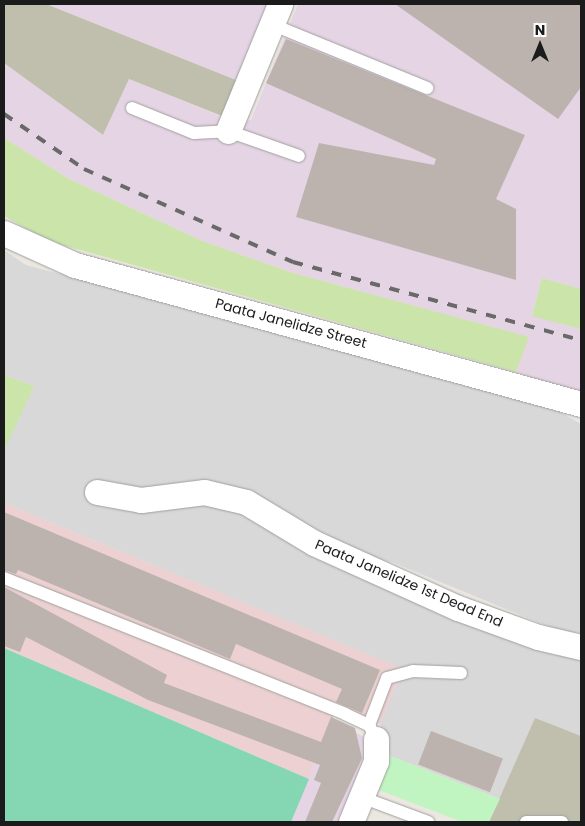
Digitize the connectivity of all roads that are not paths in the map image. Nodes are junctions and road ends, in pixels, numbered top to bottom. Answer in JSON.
{"nodes":[{"id":1,"x":275,"y":14,"type":"edge"},
{"id":2,"x":426,"y":88,"type":"dead end"},
{"id":3,"x":132,"y":108,"type":"dead end"},
{"id":4,"x":228,"y":131,"type":"junction"},
{"id":5,"x":300,"y":156,"type":"dead end"},
{"id":6,"x":4,"y":233,"type":"edge"},
{"id":7,"x":581,"y":404,"type":"edge"},
{"id":8,"x":97,"y":492,"type":"dead end"},
{"id":9,"x":4,"y":578,"type":"edge"},
{"id":10,"x":581,"y":646,"type":"edge"},
{"id":11,"x":461,"y":673,"type":"dead end"},
{"id":12,"x":373,"y":732,"type":"junction"},
{"id":13,"x":361,"y":797,"type":"junction"},
{"id":14,"x":351,"y":822,"type":"edge"},
{"id":15,"x":428,"y":822,"type":"edge"},
{"id":16,"x":526,"y":822,"type":"edge"},
{"id":17,"x":562,"y":822,"type":"edge"}],
"edges":[{"from":1,"to":2,"type":"lane"},
{"from":1,"to":4,"type":"street"},
{"from":3,"to":4,"type":"lane"},
{"from":4,"to":5,"type":"lane"},
{"from":6,"to":7,"type":"street","name":"Paata Janelidze Street"},
{"from":8,"to":10,"type":"street","name":"Paata Janelidze 1st Dead End"},
{"from":9,"to":12,"type":"lane"},
{"from":11,"to":12,"type":"lane"},
{"from":12,"to":13,"type":"street"},
{"from":13,"to":14,"type":"street"},
{"from":13,"to":15,"type":"lane"},
{"from":16,"to":17,"type":"lane"}]}
